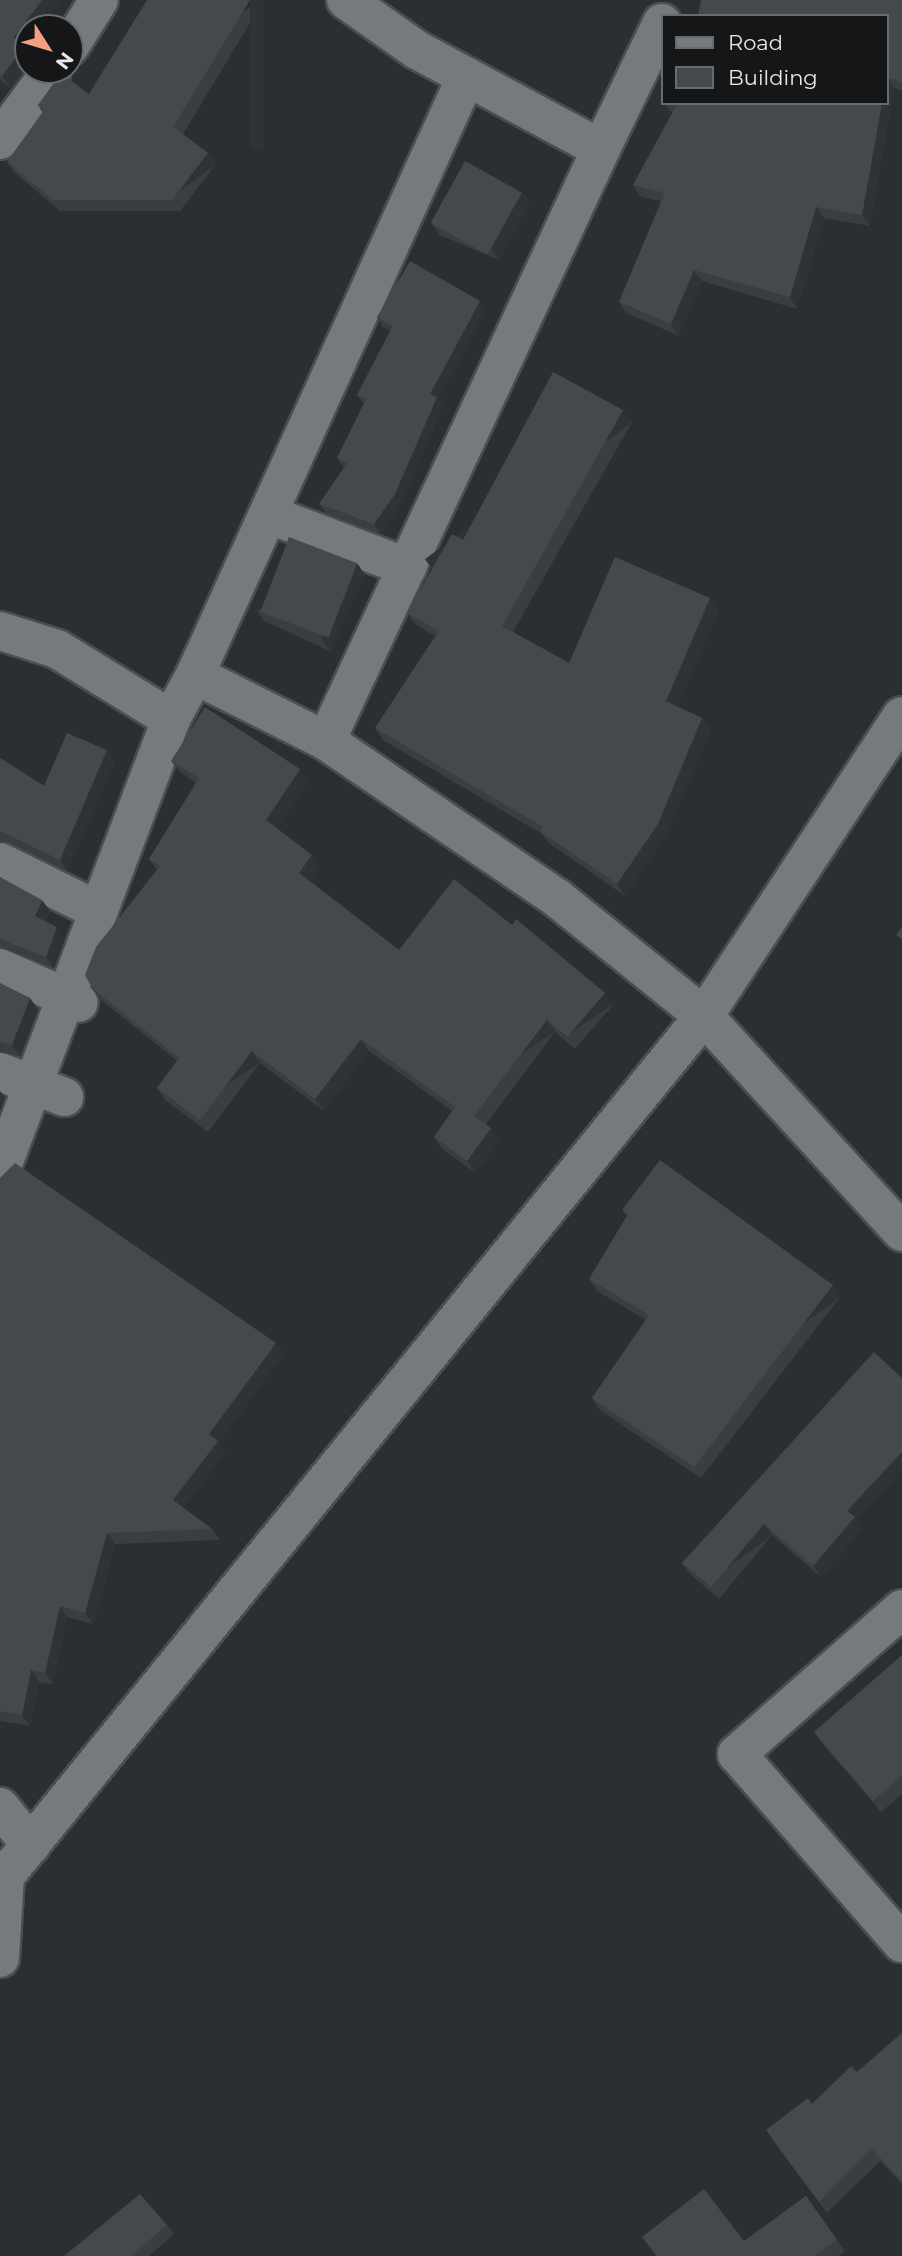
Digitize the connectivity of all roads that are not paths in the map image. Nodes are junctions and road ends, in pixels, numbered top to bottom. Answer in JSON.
{"nodes":[{"id":1,"x":99,"y":0,"type":"edge"},
{"id":2,"x":346,"y":0,"type":"edge"},
{"id":3,"x":84,"y":24,"type":"edge"},
{"id":4,"x":660,"y":27,"type":"edge"},
{"id":5,"x":466,"y":76,"type":"junction"},
{"id":6,"x":42,"y":84,"type":"edge"},
{"id":7,"x":0,"y":140,"type":"edge"},
{"id":8,"x":601,"y":149,"type":"junction"},
{"id":9,"x":270,"y":515,"type":"junction"},
{"id":10,"x":407,"y":567,"type":"junction"},
{"id":11,"x":0,"y":631,"type":"edge"},
{"id":12,"x":195,"y":675,"type":"junction"},
{"id":13,"x":902,"y":716,"type":"edge"},
{"id":14,"x":171,"y":719,"type":"junction"},
{"id":15,"x":326,"y":741,"type":"junction"},
{"id":16,"x":0,"y":862,"type":"edge"},
{"id":17,"x":99,"y":911,"type":"junction"},
{"id":18,"x":0,"y":968,"type":"edge"},
{"id":19,"x":73,"y":1000,"type":"junction"},
{"id":20,"x":704,"y":1016,"type":"junction"},
{"id":21,"x":33,"y":1085,"type":"edge"},
{"id":22,"x":0,"y":1172,"type":"edge"},
{"id":23,"x":902,"y":1232,"type":"edge"},
{"id":24,"x":902,"y":1609,"type":"edge"},
{"id":25,"x":0,"y":1807,"type":"edge"},
{"id":26,"x":31,"y":1845,"type":"junction"},
{"id":27,"x":902,"y":1943,"type":"edge"},
{"id":28,"x":0,"y":1958,"type":"edge"}],
"edges":[{"from":1,"to":3,"type":"street"},
{"from":2,"to":5,"type":"street"},
{"from":4,"to":8,"type":"street"},
{"from":5,"to":8,"type":"street"},
{"from":5,"to":9,"type":"street"},
{"from":6,"to":7,"type":"street"},
{"from":8,"to":10,"type":"street"},
{"from":9,"to":10,"type":"street"},
{"from":9,"to":12,"type":"street"},
{"from":10,"to":15,"type":"street"},
{"from":11,"to":14,"type":"street"},
{"from":12,"to":14,"type":"street"},
{"from":12,"to":15,"type":"street"},
{"from":13,"to":20,"type":"street"},
{"from":14,"to":17,"type":"street"},
{"from":15,"to":20,"type":"street"},
{"from":16,"to":17,"type":"street"},
{"from":17,"to":19,"type":"street"},
{"from":18,"to":19,"type":"street"},
{"from":19,"to":21,"type":"street"},
{"from":20,"to":23,"type":"street"},
{"from":20,"to":26,"type":"street"},
{"from":21,"to":22,"type":"street"},
{"from":24,"to":27,"type":"street"},
{"from":25,"to":26,"type":"street"},
{"from":26,"to":28,"type":"street"}]}
